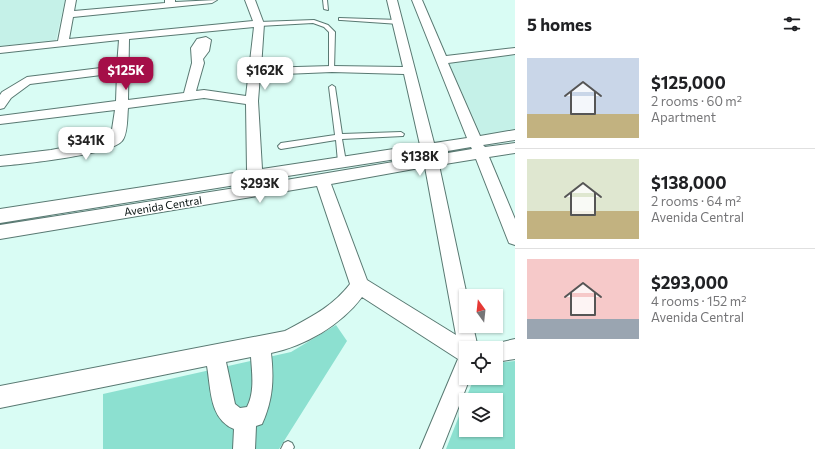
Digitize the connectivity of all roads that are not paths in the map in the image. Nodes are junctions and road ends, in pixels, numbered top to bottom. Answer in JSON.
{"nodes":[{"id":1,"x":71,"y":0,"type":"edge"},
{"id":2,"x":116,"y":0,"type":"edge"},
{"id":3,"x":208,"y":0,"type":"edge"},
{"id":4,"x":250,"y":0,"type":"edge"},
{"id":5,"x":324,"y":0,"type":"edge"},
{"id":6,"x":392,"y":0,"type":"edge"},
{"id":7,"x":417,"y":0,"type":"edge"},
{"id":8,"x":170,"y":2,"type":"edge"},
{"id":9,"x":326,"y":9,"type":"dead end"},
{"id":10,"x":116,"y":10,"type":"junction"},
{"id":11,"x":68,"y":15,"type":"junction"},
{"id":12,"x":340,"y":19,"type":"dead end"},
{"id":13,"x":399,"y":22,"type":"junction"},
{"id":14,"x":259,"y":24,"type":"junction"},
{"id":15,"x":209,"y":27,"type":"junction"},
{"id":16,"x":124,"y":37,"type":"junction"},
{"id":17,"x":62,"y":44,"type":"junction"},
{"id":18,"x":0,"y":50,"type":"edge"},
{"id":19,"x":515,"y":51,"type":"edge"},
{"id":20,"x":198,"y":58,"type":"dead end"},
{"id":21,"x":443,"y":60,"type":"junction"},
{"id":22,"x":123,"y":69,"type":"junction"},
{"id":23,"x":332,"y":69,"type":"junction"},
{"id":24,"x":409,"y":70,"type":"junction"},
{"id":25,"x":255,"y":72,"type":"junction"},
{"id":26,"x":332,"y":87,"type":"dead end"},
{"id":27,"x":189,"y":95,"type":"junction"},
{"id":28,"x":252,"y":101,"type":"junction"},
{"id":29,"x":122,"y":104,"type":"junction"},
{"id":30,"x":0,"y":105,"type":"edge"},
{"id":31,"x":0,"y":120,"type":"edge"},
{"id":32,"x":401,"y":134,"type":"dead end"},
{"id":33,"x":515,"y":135,"type":"edge"},
{"id":34,"x":338,"y":137,"type":"junction"},
{"id":35,"x":281,"y":146,"type":"dead end"},
{"id":36,"x":478,"y":148,"type":"junction"},
{"id":37,"x":515,"y":148,"type":"edge"},
{"id":38,"x":429,"y":154,"type":"junction"},
{"id":39,"x":0,"y":161,"type":"edge"},
{"id":40,"x":342,"y":162,"type":"junction"},
{"id":41,"x":322,"y":179,"type":"junction"},
{"id":42,"x":254,"y":184,"type":"junction"},
{"id":43,"x":509,"y":207,"type":"edge"},
{"id":44,"x":0,"y":216,"type":"edge"},
{"id":45,"x":0,"y":232,"type":"edge"},
{"id":46,"x":515,"y":238,"type":"edge"},
{"id":47,"x":360,"y":286,"type":"junction"},
{"id":48,"x":467,"y":341,"type":"edge"},
{"id":49,"x":260,"y":346,"type":"junction"},
{"id":50,"x":459,"y":349,"type":"edge"},
{"id":51,"x":515,"y":349,"type":"edge"},
{"id":52,"x":503,"y":351,"type":"edge"},
{"id":53,"x":215,"y":354,"type":"junction"},
{"id":54,"x":459,"y":380,"type":"edge"},
{"id":55,"x":0,"y":396,"type":"edge"},
{"id":56,"x":245,"y":420,"type":"junction"},
{"id":57,"x":244,"y":449,"type":"edge"},
{"id":58,"x":431,"y":449,"type":"edge"}],
"edges":[{"from":1,"to":11,"type":"street"},
{"from":2,"to":10,"type":"street"},
{"from":3,"to":8,"type":"street"},
{"from":3,"to":15,"type":"street"},
{"from":4,"to":14,"type":"street"},
{"from":5,"to":9,"type":"lane"},
{"from":6,"to":13,"type":"street"},
{"from":7,"to":21,"type":"street"},
{"from":8,"to":10,"type":"street"},
{"from":10,"to":11,"type":"street"},
{"from":11,"to":17,"type":"street"},
{"from":12,"to":13,"type":"lane"},
{"from":13,"to":24,"type":"street"},
{"from":14,"to":15,"type":"street"},
{"from":14,"to":23,"type":"lane"},
{"from":14,"to":25,"type":"street"},
{"from":15,"to":16,"type":"street"},
{"from":16,"to":17,"type":"street"},
{"from":16,"to":22,"type":"street"},
{"from":17,"to":18,"type":"street"},
{"from":19,"to":21,"type":"street"},
{"from":20,"to":27,"type":"street"},
{"from":21,"to":36,"type":"street"},
{"from":22,"to":29,"type":"street"},
{"from":22,"to":30,"type":"street"},
{"from":23,"to":24,"type":"street"},
{"from":23,"to":25,"type":"street"},
{"from":24,"to":38,"type":"street"},
{"from":25,"to":28,"type":"street"},
{"from":26,"to":34,"type":"lane"},
{"from":27,"to":28,"type":"street"},
{"from":27,"to":29,"type":"street"},
{"from":28,"to":42,"type":"street"},
{"from":29,"to":31,"type":"street"},
{"from":29,"to":39,"type":"street"},
{"from":32,"to":34,"type":"lane"},
{"from":33,"to":36,"type":"street"},
{"from":34,"to":35,"type":"lane"},
{"from":34,"to":40,"type":"lane"},
{"from":36,"to":37,"type":"street","name":"Avenida Central"},
{"from":36,"to":38,"type":"street","name":"Avenida Central"},
{"from":36,"to":43,"type":"street"},
{"from":38,"to":40,"type":"street"},
{"from":38,"to":41,"type":"street","name":"Avenida Central"},
{"from":38,"to":48,"type":"street"},
{"from":40,"to":42,"type":"street"},
{"from":41,"to":42,"type":"street","name":"Avenida Central"},
{"from":41,"to":47,"type":"street"},
{"from":42,"to":44,"type":"street"},
{"from":42,"to":45,"type":"street","name":"Avenida Central"},
{"from":43,"to":46,"type":"street"},
{"from":47,"to":49,"type":"street"},
{"from":47,"to":50,"type":"street"},
{"from":49,"to":53,"type":"street"},
{"from":49,"to":56,"type":"street"},
{"from":51,"to":52,"type":"street"},
{"from":53,"to":55,"type":"street"},
{"from":53,"to":56,"type":"street"},
{"from":54,"to":58,"type":"street"},
{"from":56,"to":57,"type":"street"}]}
